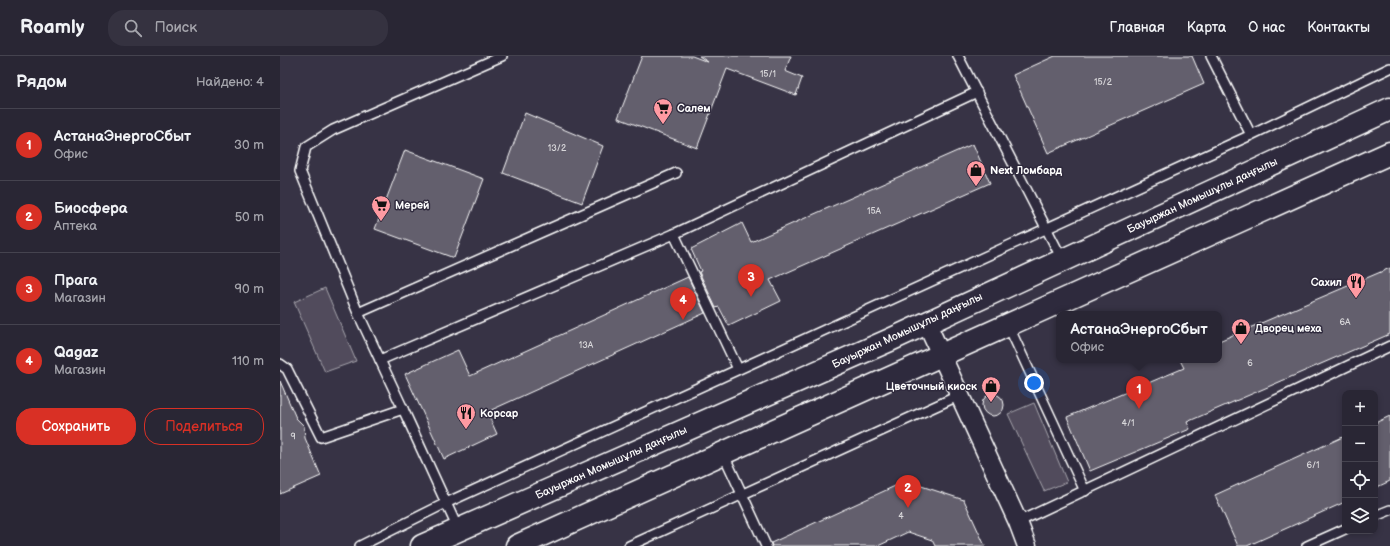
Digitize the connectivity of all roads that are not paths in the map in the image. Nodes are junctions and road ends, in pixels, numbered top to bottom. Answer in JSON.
{"nodes":[{"id":1,"x":502,"y":56,"type":"edge"},
{"id":2,"x":958,"y":56,"type":"edge"},
{"id":3,"x":1211,"y":56,"type":"edge"},
{"id":4,"x":1390,"y":68,"type":"edge"},
{"id":5,"x":977,"y":92,"type":"junction"},
{"id":6,"x":1390,"y":109,"type":"edge"},
{"id":7,"x":1251,"y":135,"type":"junction"},
{"id":8,"x":1390,"y":153,"type":"edge"},
{"id":9,"x":676,"y":172,"type":"dead end"},
{"id":10,"x":1046,"y":229,"type":"junction"},
{"id":11,"x":674,"y":234,"type":"junction"},
{"id":12,"x":1062,"y":259,"type":"junction"},
{"id":13,"x":358,"y":313,"type":"junction"},
{"id":14,"x":926,"y":322,"type":"junction"},
{"id":15,"x":1008,"y":325,"type":"junction"},
{"id":16,"x":1390,"y":346,"type":"edge"},
{"id":17,"x":942,"y":355,"type":"junction"},
{"id":18,"x":380,"y":360,"type":"junction"},
{"id":19,"x":280,"y":364,"type":"edge"},
{"id":20,"x":738,"y":369,"type":"junction"},
{"id":21,"x":960,"y":395,"type":"junction"},
{"id":22,"x":403,"y":409,"type":"junction"},
{"id":23,"x":723,"y":453,"type":"junction"},
{"id":24,"x":1085,"y":490,"type":"junction"},
{"id":25,"x":742,"y":494,"type":"junction"},
{"id":26,"x":446,"y":503,"type":"junction"},
{"id":27,"x":1390,"y":510,"type":"edge"},
{"id":28,"x":1378,"y":515,"type":"edge"},
{"id":29,"x":1018,"y":522,"type":"junction"},
{"id":30,"x":458,"y":530,"type":"junction"},
{"id":31,"x":1342,"y":530,"type":"edge"},
{"id":32,"x":360,"y":546,"type":"edge"},
{"id":33,"x":422,"y":546,"type":"edge"},
{"id":34,"x":517,"y":546,"type":"edge"},
{"id":35,"x":629,"y":546,"type":"edge"},
{"id":36,"x":766,"y":546,"type":"edge"},
{"id":37,"x":1027,"y":546,"type":"edge"},
{"id":38,"x":1307,"y":546,"type":"edge"}],
"edges":[{"from":1,"to":13,"type":"lane"},
{"from":2,"to":5,"type":"lane"},
{"from":3,"to":7,"type":"lane"},
{"from":4,"to":7,"type":"lane"},
{"from":5,"to":10,"type":"lane"},
{"from":5,"to":11,"type":"lane"},
{"from":6,"to":12,"type":"main road","name":"Бауыржан Момышұлы даңғылы"},
{"from":7,"to":10,"type":"lane"},
{"from":8,"to":15,"type":"main road"},
{"from":9,"to":13,"type":"lane"},
{"from":10,"to":12,"type":"lane"},
{"from":10,"to":20,"type":"lane"},
{"from":11,"to":18,"type":"lane"},
{"from":11,"to":20,"type":"lane"},
{"from":12,"to":14,"type":"main road","name":"Бауыржан Момышұлы даңғылы"},
{"from":13,"to":18,"type":"lane"},
{"from":14,"to":17,"type":"street"},
{"from":14,"to":30,"type":"main road","name":"Бауыржан Момышұлы даңғылы"},
{"from":15,"to":17,"type":"main road"},
{"from":15,"to":24,"type":"lane"},
{"from":16,"to":24,"type":"lane"},
{"from":17,"to":21,"type":"street"},
{"from":17,"to":23,"type":"main road"},
{"from":18,"to":22,"type":"lane"},
{"from":19,"to":22,"type":"lane"},
{"from":20,"to":26,"type":"lane"},
{"from":21,"to":25,"type":"lane"},
{"from":21,"to":29,"type":"street"},
{"from":22,"to":26,"type":"lane"},
{"from":23,"to":25,"type":"lane"},
{"from":23,"to":34,"type":"main road"},
{"from":24,"to":29,"type":"lane"},
{"from":25,"to":35,"type":"lane"},
{"from":25,"to":36,"type":"lane"},
{"from":26,"to":30,"type":"lane"},
{"from":26,"to":32,"type":"lane"},
{"from":27,"to":28,"type":"lane"},
{"from":29,"to":37,"type":"street"},
{"from":30,"to":33,"type":"main road","name":"Бауыржан Момышұлы даңғылы"},
{"from":31,"to":38,"type":"lane"}]}
